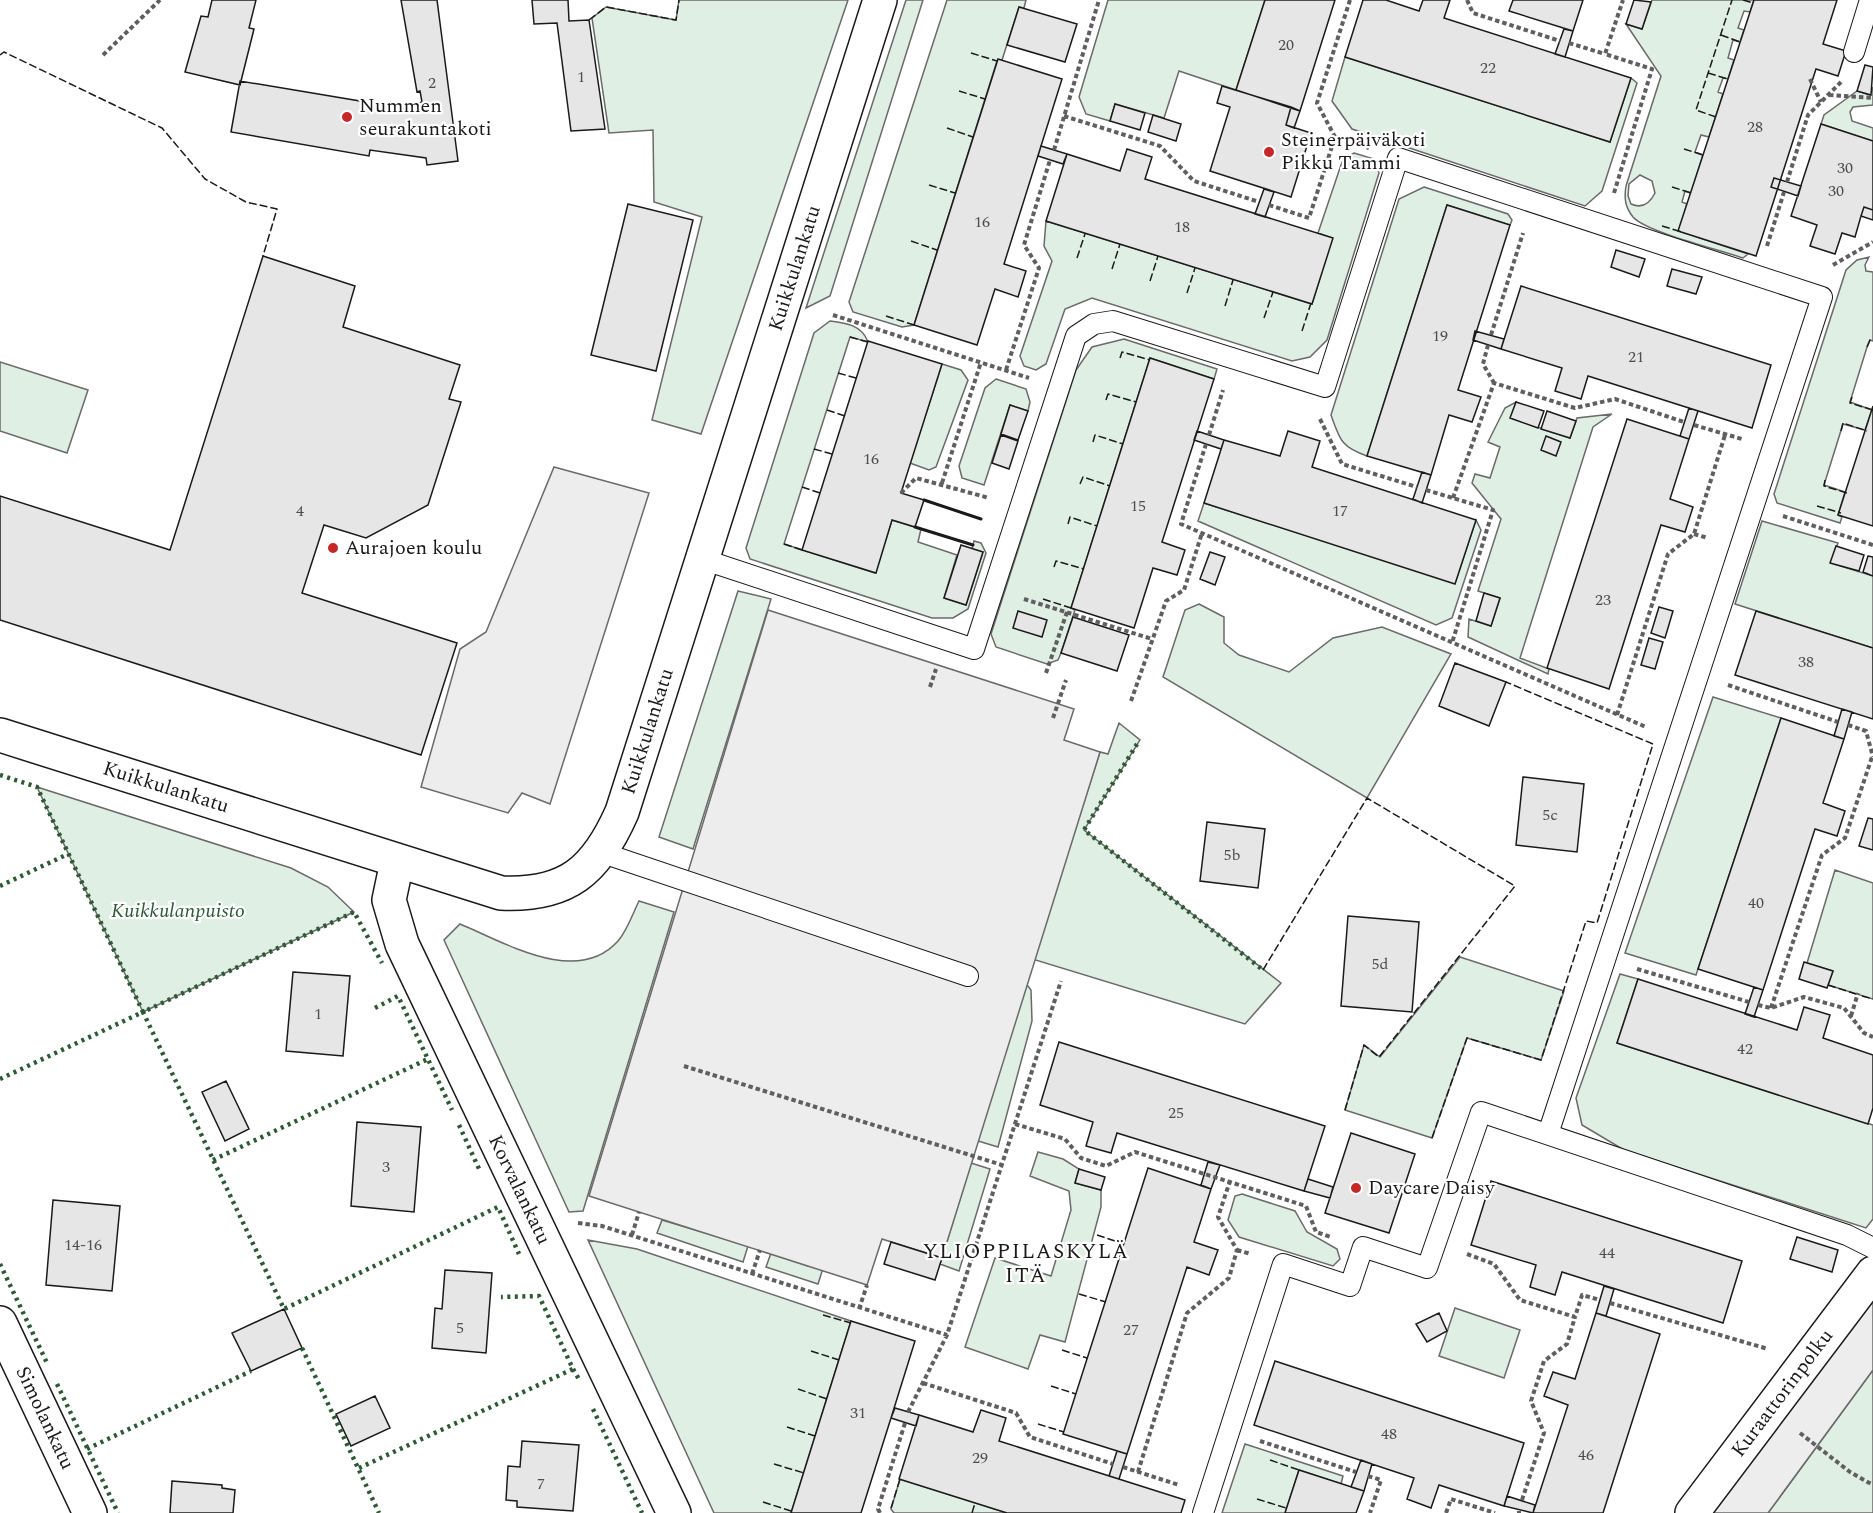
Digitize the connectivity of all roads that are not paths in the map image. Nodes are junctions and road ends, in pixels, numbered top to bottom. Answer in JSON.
{"nodes":[{"id":1,"x":880,"y":0,"type":"edge"},
{"id":2,"x":1870,"y":0,"type":"edge"},
{"id":3,"x":1854,"y":51,"type":"road end"},
{"id":4,"x":702,"y":560,"type":"junction"},
{"id":5,"x":0,"y":735,"type":"edge"},
{"id":6,"x":600,"y":852,"type":"junction"},
{"id":7,"x":397,"y":862,"type":"junction"},
{"id":8,"x":968,"y":976,"type":"dead end"},
{"id":9,"x":1548,"y":1134,"type":"junction"},
{"id":10,"x":1873,"y":1248,"type":"edge"},
{"id":11,"x":1873,"y":1273,"type":"edge"},
{"id":12,"x":0,"y":1323,"type":"edge"},
{"id":13,"x":1206,"y":1504,"type":"edge"},
{"id":14,"x":90,"y":1513,"type":"edge"},
{"id":15,"x":674,"y":1513,"type":"edge"},
{"id":16,"x":1692,"y":1513,"type":"edge"}],
"edges":[{"from":1,"to":4,"type":"street","name":"Kuikkulankatu"},
{"from":2,"to":3,"type":"lane"},
{"from":4,"to":6,"type":"street","name":"Kuikkulankatu"},
{"from":4,"to":9,"type":"lane"},
{"from":5,"to":7,"type":"street","name":"Kuikkulankatu"},
{"from":6,"to":7,"type":"street","name":"Kuikkulankatu"},
{"from":6,"to":8,"type":"lane"},
{"from":7,"to":15,"type":"street","name":"Korvalankatu"},
{"from":9,"to":10,"type":"lane"},
{"from":9,"to":13,"type":"lane"},
{"from":11,"to":16,"type":"street","name":"Kuraattorinpolku"},
{"from":12,"to":14,"type":"street","name":"Simolankatu"}]}
